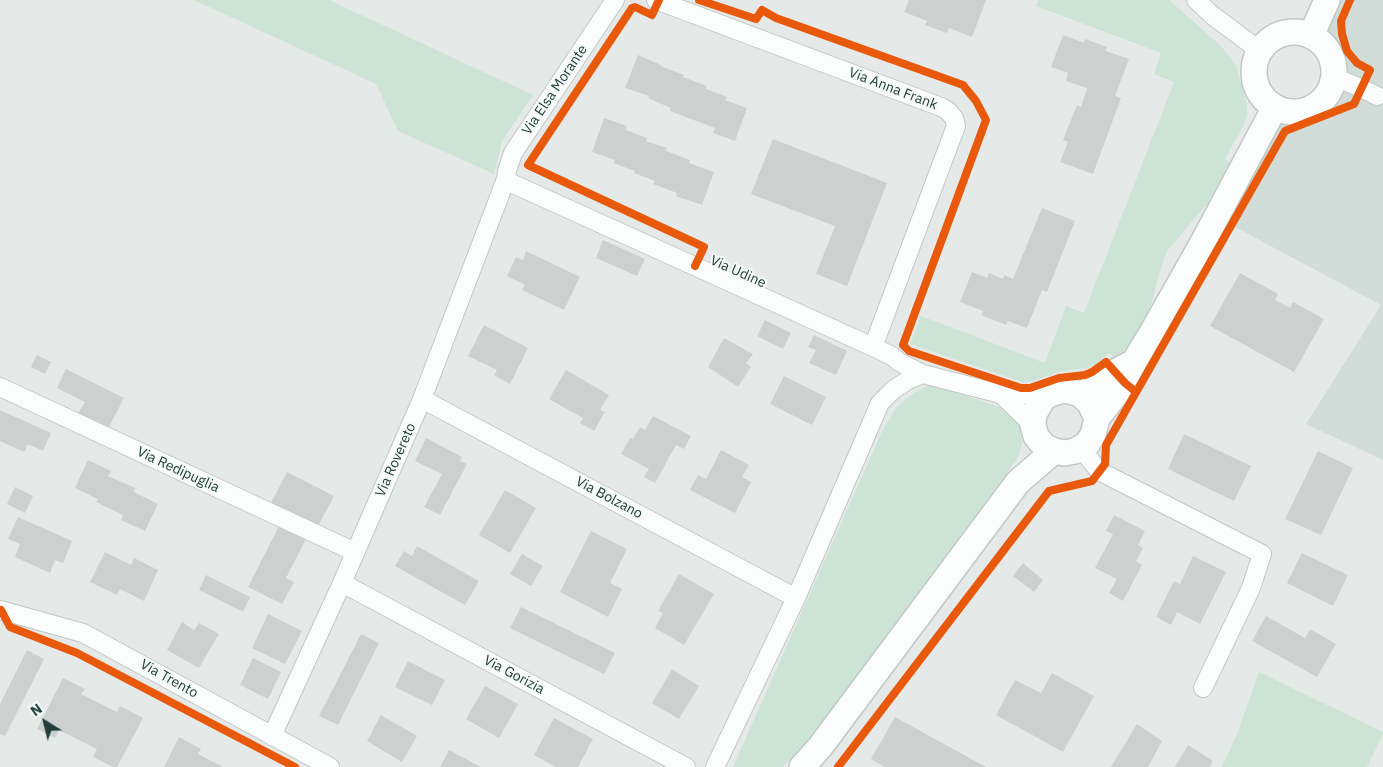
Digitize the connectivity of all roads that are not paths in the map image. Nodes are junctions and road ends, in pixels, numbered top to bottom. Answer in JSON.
{"nodes":[{"id":1,"x":615,"y":0,"type":"edge"},
{"id":2,"x":656,"y":0,"type":"edge"},
{"id":3,"x":1196,"y":0,"type":"edge"},
{"id":4,"x":1327,"y":0,"type":"edge"},
{"id":5,"x":1312,"y":36,"type":"junction"},
{"id":6,"x":1260,"y":51,"type":"junction"},
{"id":7,"x":1334,"y":77,"type":"junction"},
{"id":8,"x":1378,"y":96,"type":"dead end"},
{"id":9,"x":1275,"y":107,"type":"junction"},
{"id":10,"x":509,"y":181,"type":"junction"},
{"id":11,"x":873,"y":346,"type":"junction"},
{"id":12,"x":1134,"y":362,"type":"junction"},
{"id":13,"x":922,"y":374,"type":"junction"},
{"id":14,"x":0,"y":388,"type":"edge"},
{"id":15,"x":1001,"y":394,"type":"junction"},
{"id":16,"x":1048,"y":395,"type":"junction"},
{"id":17,"x":1081,"y":395,"type":"junction"},
{"id":18,"x":422,"y":399,"type":"junction"},
{"id":19,"x":1097,"y":418,"type":"junction"},
{"id":20,"x":1041,"y":437,"type":"junction"},
{"id":21,"x":1081,"y":448,"type":"junction"},
{"id":22,"x":355,"y":552,"type":"junction"},
{"id":23,"x":342,"y":583,"type":"junction"},
{"id":24,"x":796,"y":598,"type":"junction"},
{"id":25,"x":0,"y":610,"type":"edge"},
{"id":26,"x":1203,"y":688,"type":"dead end"},
{"id":27,"x":272,"y":736,"type":"junction"},
{"id":28,"x":330,"y":767,"type":"edge"},
{"id":29,"x":686,"y":767,"type":"edge"},
{"id":30,"x":715,"y":767,"type":"edge"},
{"id":31,"x":802,"y":767,"type":"edge"}],
"edges":[{"from":1,"to":10,"type":"street","name":"Via Elsa Morante"},
{"from":2,"to":11,"type":"street","name":"Via Anna Frank"},
{"from":3,"to":6,"type":"street"},
{"from":4,"to":5,"type":"street"},
{"from":5,"to":6,"type":"street"},
{"from":5,"to":7,"type":"street"},
{"from":6,"to":9,"type":"street"},
{"from":7,"to":8,"type":"street"},
{"from":7,"to":9,"type":"street"},
{"from":9,"to":12,"type":"street"},
{"from":10,"to":11,"type":"street","name":"Via Udine"},
{"from":10,"to":18,"type":"street","name":"Via Rovereto"},
{"from":11,"to":13,"type":"street","name":"Via Udine"},
{"from":12,"to":17,"type":"street"},
{"from":12,"to":19,"type":"street"},
{"from":13,"to":15,"type":"street","name":"Via Udine"},
{"from":13,"to":24,"type":"street"},
{"from":14,"to":22,"type":"street","name":"Via Redipuglia"},
{"from":15,"to":16,"type":"street","name":"Via Udine"},
{"from":15,"to":20,"type":"street"},
{"from":16,"to":17,"type":"street"},
{"from":16,"to":20,"type":"street"},
{"from":17,"to":19,"type":"street"},
{"from":18,"to":22,"type":"street","name":"Via Rovereto"},
{"from":18,"to":24,"type":"street","name":"Via Bolzano"},
{"from":19,"to":21,"type":"street"},
{"from":20,"to":21,"type":"street"},
{"from":20,"to":31,"type":"street"},
{"from":21,"to":26,"type":"street"},
{"from":22,"to":23,"type":"street","name":"Via Rovereto"},
{"from":23,"to":27,"type":"street","name":"Via Rovereto"},
{"from":23,"to":29,"type":"street","name":"Via Gorizia"},
{"from":24,"to":30,"type":"street"},
{"from":25,"to":27,"type":"street","name":"Via Trento"},
{"from":27,"to":28,"type":"street","name":"Via Trento"}]}
